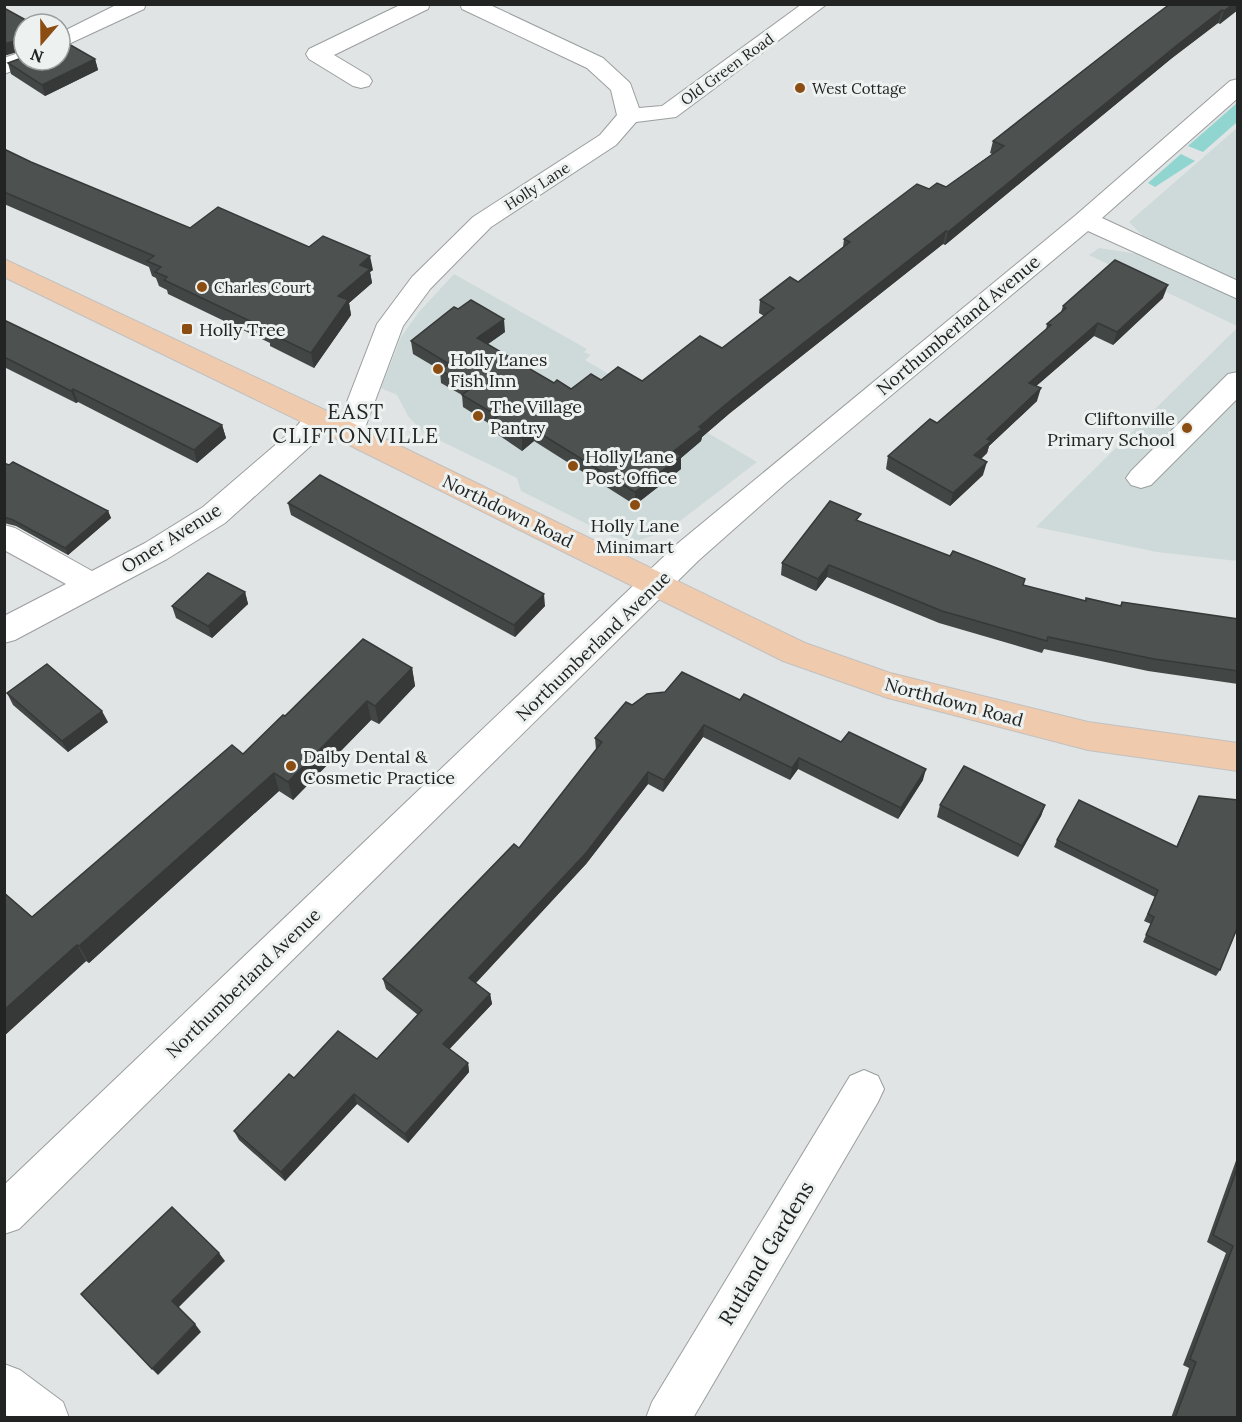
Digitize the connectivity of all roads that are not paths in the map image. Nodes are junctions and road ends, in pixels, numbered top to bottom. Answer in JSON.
{"nodes":[{"id":1,"x":136,"y":4,"type":"edge"},
{"id":2,"x":420,"y":4,"type":"edge"},
{"id":3,"x":470,"y":4,"type":"edge"},
{"id":4,"x":817,"y":4,"type":"edge"},
{"id":5,"x":72,"y":35,"type":"edge"},
{"id":6,"x":361,"y":81,"type":"dead end"},
{"id":7,"x":1238,"y":86,"type":"edge"},
{"id":8,"x":629,"y":116,"type":"junction"},
{"id":9,"x":1085,"y":220,"type":"junction"},
{"id":10,"x":4,"y":267,"type":"edge"},
{"id":11,"x":1238,"y":291,"type":"edge"},
{"id":12,"x":1238,"y":381,"type":"edge"},
{"id":13,"x":319,"y":419,"type":"junction"},
{"id":14,"x":349,"y":433,"type":"junction"},
{"id":15,"x":1141,"y":478,"type":"dead end"},
{"id":16,"x":4,"y":536,"type":"edge"},
{"id":17,"x":93,"y":585,"type":"junction"},
{"id":18,"x":656,"y":586,"type":"junction"},
{"id":19,"x":4,"y":631,"type":"edge"},
{"id":20,"x":1238,"y":757,"type":"edge"},
{"id":21,"x":864,"y":1089,"type":"dead end"},
{"id":22,"x":4,"y":1214,"type":"edge"},
{"id":23,"x":4,"y":1386,"type":"edge"},
{"id":24,"x":47,"y":1418,"type":"edge"},
{"id":25,"x":668,"y":1418,"type":"edge"}],
"edges":[{"from":1,"to":5,"type":"street"},
{"from":2,"to":6,"type":"street"},
{"from":3,"to":8,"type":"street"},
{"from":4,"to":8,"type":"street","name":"Old Green Road"},
{"from":7,"to":9,"type":"street","name":"Northumberland Avenue"},
{"from":8,"to":14,"type":"street","name":"Holly Lane"},
{"from":9,"to":11,"type":"street"},
{"from":9,"to":18,"type":"street","name":"Northumberland Avenue"},
{"from":10,"to":13,"type":"main road","name":"Northdown Road"},
{"from":12,"to":15,"type":"street"},
{"from":13,"to":14,"type":"main road","name":"Northdown Road"},
{"from":13,"to":17,"type":"street","name":"Omer Avenue"},
{"from":14,"to":18,"type":"main road","name":"Northdown Road"},
{"from":16,"to":17,"type":"street"},
{"from":17,"to":19,"type":"street","name":"Omer Avenue"},
{"from":18,"to":20,"type":"main road","name":"Northdown Road"},
{"from":18,"to":22,"type":"street","name":"Northumberland Avenue"},
{"from":21,"to":25,"type":"street","name":"Rutland Gardens"},
{"from":23,"to":24,"type":"street"}]}
